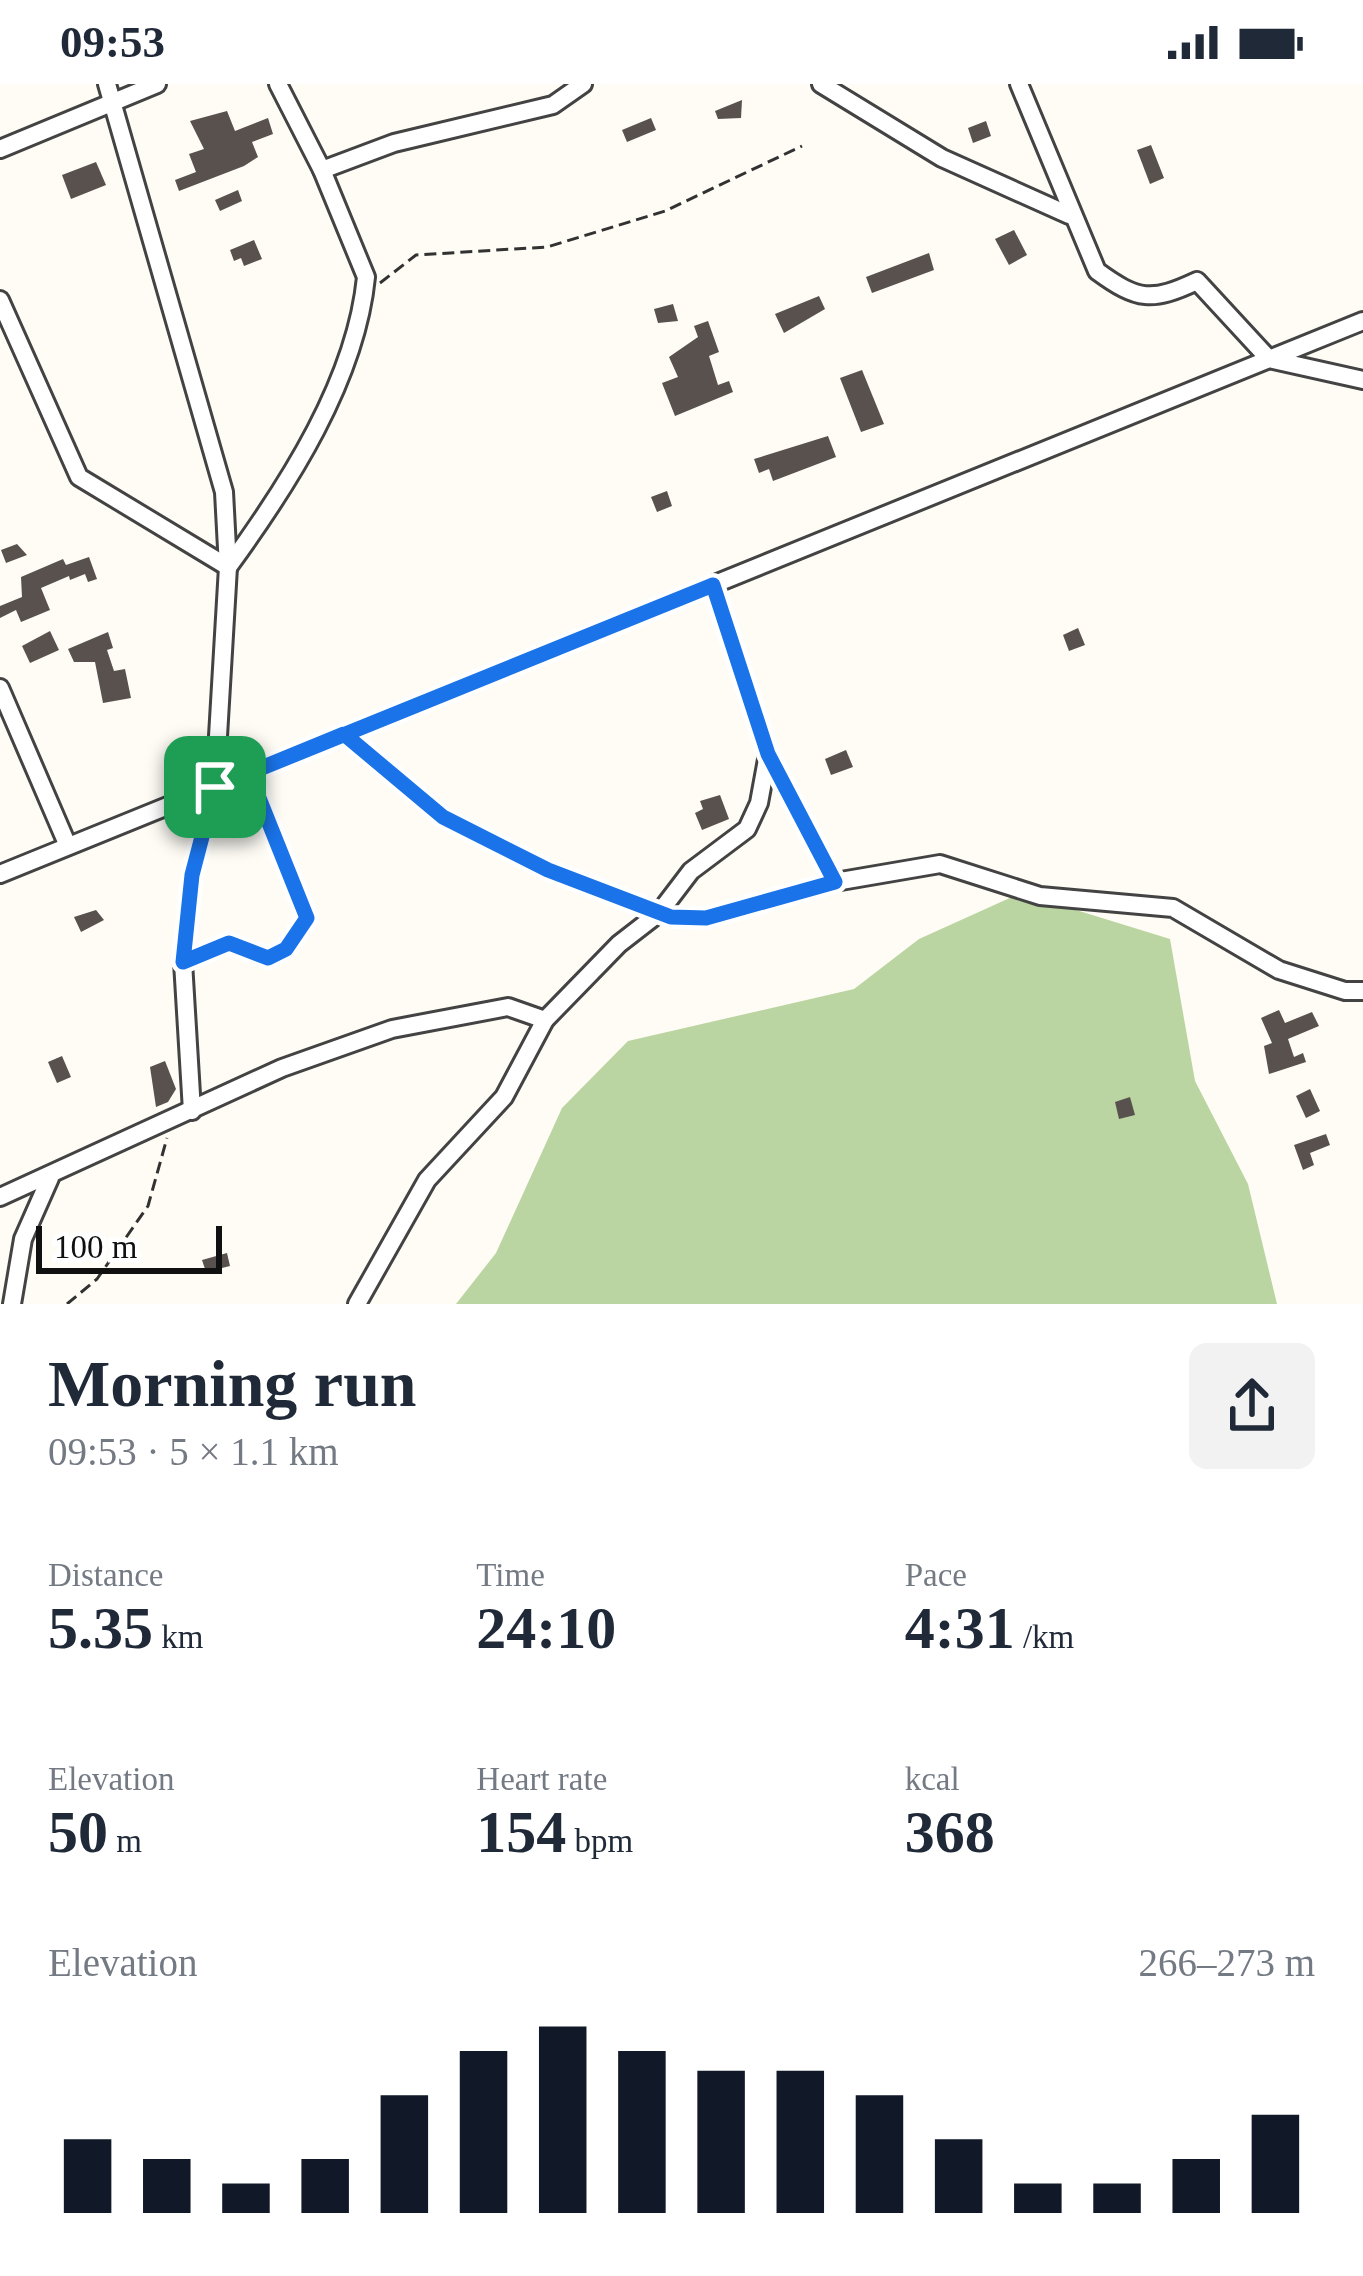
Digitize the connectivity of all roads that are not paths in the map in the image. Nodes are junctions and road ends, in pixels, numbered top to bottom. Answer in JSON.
{"nodes":[{"id":1,"x":157,"y":84,"type":"edge"},
{"id":2,"x":278,"y":84,"type":"edge"},
{"id":3,"x":583,"y":84,"type":"edge"},
{"id":4,"x":821,"y":84,"type":"edge"},
{"id":5,"x":1019,"y":84,"type":"edge"},
{"id":6,"x":110,"y":92,"type":"edge"},
{"id":7,"x":0,"y":149,"type":"edge"},
{"id":8,"x":322,"y":170,"type":"junction"},
{"id":9,"x":1069,"y":215,"type":"junction"},
{"id":10,"x":0,"y":300,"type":"edge"},
{"id":11,"x":1363,"y":321,"type":"edge"},
{"id":12,"x":1269,"y":359,"type":"junction"},
{"id":13,"x":1363,"y":380,"type":"edge"},
{"id":14,"x":228,"y":567,"type":"junction"},
{"id":15,"x":713,"y":585,"type":"junction"},
{"id":16,"x":0,"y":688,"type":"edge"},
{"id":17,"x":344,"y":734,"type":"junction"},
{"id":18,"x":768,"y":754,"type":"junction"},
{"id":19,"x":215,"y":787,"type":"junction"},
{"id":20,"x":68,"y":846,"type":"junction"},
{"id":21,"x":0,"y":874,"type":"edge"},
{"id":22,"x":835,"y":882,"type":"junction"},
{"id":23,"x":659,"y":913,"type":"junction"},
{"id":24,"x":1363,"y":991,"type":"edge"},
{"id":25,"x":545,"y":1020,"type":"junction"},
{"id":26,"x":183,"y":1115,"type":"junction"},
{"id":27,"x":50,"y":1177,"type":"junction"},
{"id":28,"x":0,"y":1197,"type":"edge"},
{"id":29,"x":12,"y":1304,"type":"edge"},
{"id":30,"x":357,"y":1304,"type":"edge"}],
"edges":[{"from":1,"to":6,"type":"street"},
{"from":2,"to":8,"type":"street"},
{"from":3,"to":8,"type":"street"},
{"from":4,"to":9,"type":"street"},
{"from":5,"to":9,"type":"street"},
{"from":6,"to":7,"type":"street"},
{"from":6,"to":14,"type":"street"},
{"from":8,"to":14,"type":"street"},
{"from":9,"to":12,"type":"street"},
{"from":10,"to":14,"type":"street"},
{"from":11,"to":12,"type":"street"},
{"from":12,"to":13,"type":"street"},
{"from":12,"to":15,"type":"street"},
{"from":14,"to":19,"type":"street"},
{"from":15,"to":17,"type":"street"},
{"from":15,"to":18,"type":"street"},
{"from":16,"to":20,"type":"street"},
{"from":17,"to":19,"type":"street"},
{"from":17,"to":23,"type":"street"},
{"from":18,"to":22,"type":"street"},
{"from":18,"to":23,"type":"street"},
{"from":19,"to":20,"type":"street"},
{"from":19,"to":26,"type":"street"},
{"from":20,"to":21,"type":"street"},
{"from":22,"to":23,"type":"street"},
{"from":22,"to":24,"type":"street"},
{"from":23,"to":25,"type":"street"},
{"from":25,"to":26,"type":"street"},
{"from":25,"to":30,"type":"street"},
{"from":26,"to":27,"type":"street"},
{"from":27,"to":28,"type":"street"},
{"from":27,"to":29,"type":"street"}]}
